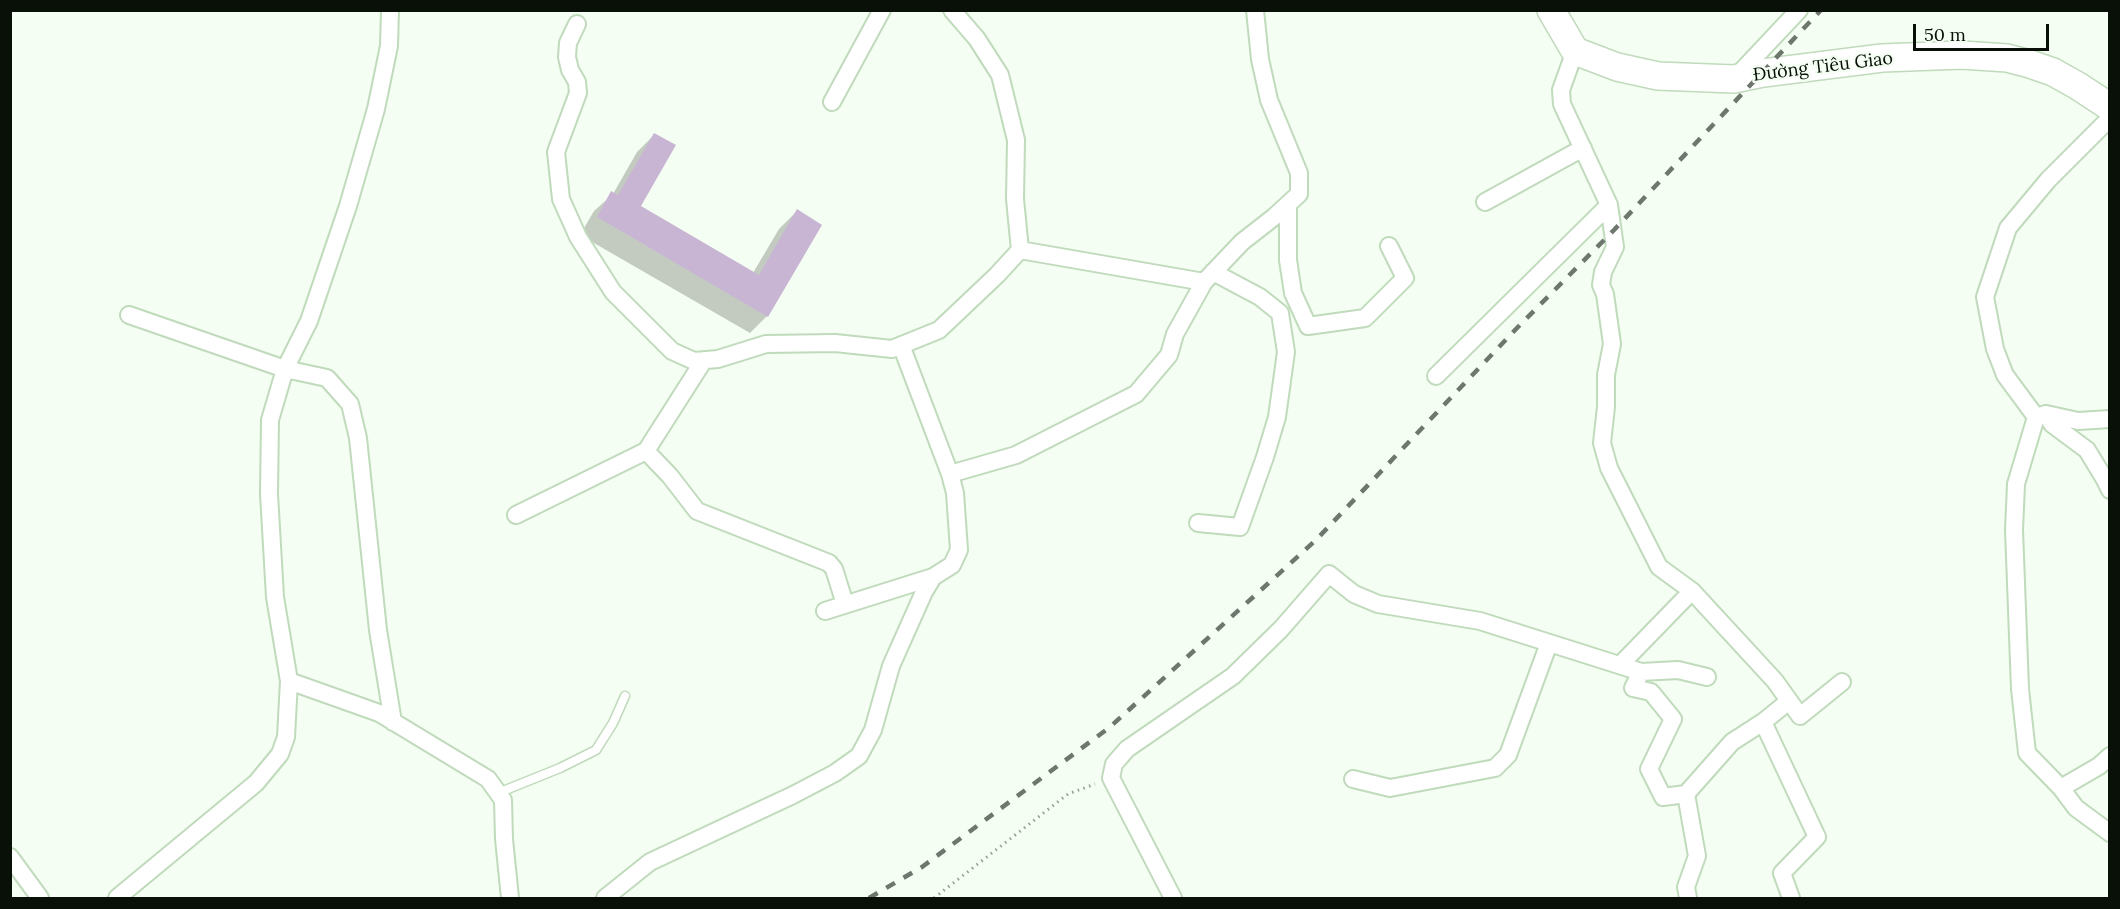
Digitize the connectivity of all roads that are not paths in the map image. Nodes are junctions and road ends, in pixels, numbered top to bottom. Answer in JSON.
{"nodes":[{"id":1,"x":390,"y":10,"type":"edge"},
{"id":2,"x":882,"y":10,"type":"edge"},
{"id":3,"x":952,"y":10,"type":"edge"},
{"id":4,"x":1256,"y":10,"type":"edge"},
{"id":5,"x":1551,"y":10,"type":"edge"},
{"id":6,"x":1799,"y":10,"type":"edge"},
{"id":7,"x":577,"y":24,"type":"dead end"},
{"id":8,"x":1575,"y":51,"type":"junction"},
{"id":9,"x":1734,"y":79,"type":"junction"},
{"id":10,"x":832,"y":102,"type":"dead end"},
{"id":11,"x":2109,"y":107,"type":"edge"},
{"id":12,"x":2109,"y":117,"type":"edge"},
{"id":13,"x":1583,"y":148,"type":"junction"},
{"id":14,"x":1485,"y":202,"type":"dead end"},
{"id":15,"x":1288,"y":204,"type":"junction"},
{"id":16,"x":1609,"y":205,"type":"junction"},
{"id":17,"x":1389,"y":246,"type":"dead end"},
{"id":18,"x":1020,"y":250,"type":"junction"},
{"id":19,"x":1208,"y":277,"type":"junction"},
{"id":20,"x":1293,"y":293,"type":"junction"},
{"id":21,"x":1272,"y":307,"type":"junction"},
{"id":22,"x":129,"y":315,"type":"dead end"},
{"id":23,"x":901,"y":345,"type":"junction"},
{"id":24,"x":704,"y":360,"type":"junction"},
{"id":25,"x":285,"y":369,"type":"junction"},
{"id":26,"x":1436,"y":376,"type":"dead end"},
{"id":27,"x":2041,"y":416,"type":"junction"},
{"id":28,"x":2109,"y":418,"type":"edge"},
{"id":29,"x":646,"y":451,"type":"junction"},
{"id":30,"x":950,"y":474,"type":"junction"},
{"id":31,"x":2109,"y":490,"type":"edge"},
{"id":32,"x":516,"y":515,"type":"dead end"},
{"id":33,"x":1198,"y":523,"type":"dead end"},
{"id":34,"x":933,"y":578,"type":"junction"},
{"id":35,"x":1692,"y":591,"type":"junction"},
{"id":36,"x":844,"y":604,"type":"junction"},
{"id":37,"x":825,"y":611,"type":"dead end"},
{"id":38,"x":1549,"y":643,"type":"junction"},
{"id":39,"x":1620,"y":665,"type":"junction"},
{"id":40,"x":1641,"y":672,"type":"junction"},
{"id":41,"x":1707,"y":677,"type":"dead end"},
{"id":42,"x":289,"y":681,"type":"junction"},
{"id":43,"x":1842,"y":682,"type":"dead end"},
{"id":44,"x":626,"y":696,"type":"dead end"},
{"id":45,"x":1789,"y":701,"type":"junction"},
{"id":46,"x":393,"y":722,"type":"junction"},
{"id":47,"x":1763,"y":722,"type":"junction"},
{"id":48,"x":2109,"y":756,"type":"edge"},
{"id":49,"x":1353,"y":779,"type":"dead end"},
{"id":50,"x":2061,"y":788,"type":"junction"},
{"id":51,"x":498,"y":793,"type":"junction"},
{"id":52,"x":1686,"y":794,"type":"junction"},
{"id":53,"x":2109,"y":834,"type":"edge"},
{"id":54,"x":10,"y":857,"type":"edge"},
{"id":55,"x":40,"y":898,"type":"edge"},
{"id":56,"x":117,"y":898,"type":"edge"},
{"id":57,"x":510,"y":898,"type":"edge"},
{"id":58,"x":605,"y":898,"type":"edge"},
{"id":59,"x":1173,"y":898,"type":"edge"},
{"id":60,"x":1688,"y":898,"type":"edge"},
{"id":61,"x":1791,"y":898,"type":"edge"}],
"edges":[{"from":1,"to":25,"type":"street"},
{"from":2,"to":10,"type":"street"},
{"from":3,"to":18,"type":"street"},
{"from":4,"to":15,"type":"street"},
{"from":5,"to":8,"type":"highway"},
{"from":6,"to":9,"type":"street"},
{"from":7,"to":24,"type":"street"},
{"from":8,"to":9,"type":"highway","name":"Đường Tiêu Giao"},
{"from":8,"to":13,"type":"street"},
{"from":9,"to":11,"type":"highway","name":"Đường Tiêu Giao"},
{"from":12,"to":27,"type":"street"},
{"from":13,"to":14,"type":"street"},
{"from":13,"to":16,"type":"street"},
{"from":15,"to":19,"type":"street"},
{"from":15,"to":20,"type":"street"},
{"from":16,"to":26,"type":"street"},
{"from":16,"to":35,"type":"street"},
{"from":17,"to":20,"type":"street"},
{"from":18,"to":19,"type":"street"},
{"from":18,"to":23,"type":"street"},
{"from":19,"to":21,"type":"street"},
{"from":19,"to":30,"type":"street"},
{"from":20,"to":21,"type":"street"},
{"from":21,"to":33,"type":"street"},
{"from":22,"to":25,"type":"street"},
{"from":23,"to":24,"type":"street"},
{"from":23,"to":30,"type":"street"},
{"from":24,"to":29,"type":"street"},
{"from":25,"to":42,"type":"street"},
{"from":25,"to":46,"type":"street"},
{"from":27,"to":28,"type":"street"},
{"from":27,"to":31,"type":"street"},
{"from":27,"to":50,"type":"street"},
{"from":29,"to":32,"type":"street"},
{"from":29,"to":36,"type":"street"},
{"from":30,"to":34,"type":"street"},
{"from":34,"to":36,"type":"street"},
{"from":34,"to":58,"type":"street"},
{"from":35,"to":39,"type":"street"},
{"from":35,"to":45,"type":"street"},
{"from":36,"to":37,"type":"street"},
{"from":38,"to":39,"type":"street"},
{"from":38,"to":49,"type":"street"},
{"from":38,"to":59,"type":"street"},
{"from":39,"to":40,"type":"street"},
{"from":40,"to":41,"type":"street"},
{"from":40,"to":52,"type":"street"},
{"from":42,"to":46,"type":"street"},
{"from":42,"to":56,"type":"street"},
{"from":43,"to":45,"type":"street"},
{"from":44,"to":51,"type":"lane"},
{"from":45,"to":47,"type":"street"},
{"from":46,"to":51,"type":"street"},
{"from":47,"to":52,"type":"street"},
{"from":47,"to":61,"type":"street"},
{"from":48,"to":50,"type":"street"},
{"from":50,"to":53,"type":"street"},
{"from":51,"to":57,"type":"street"},
{"from":52,"to":60,"type":"street"},
{"from":54,"to":55,"type":"street"}]}
